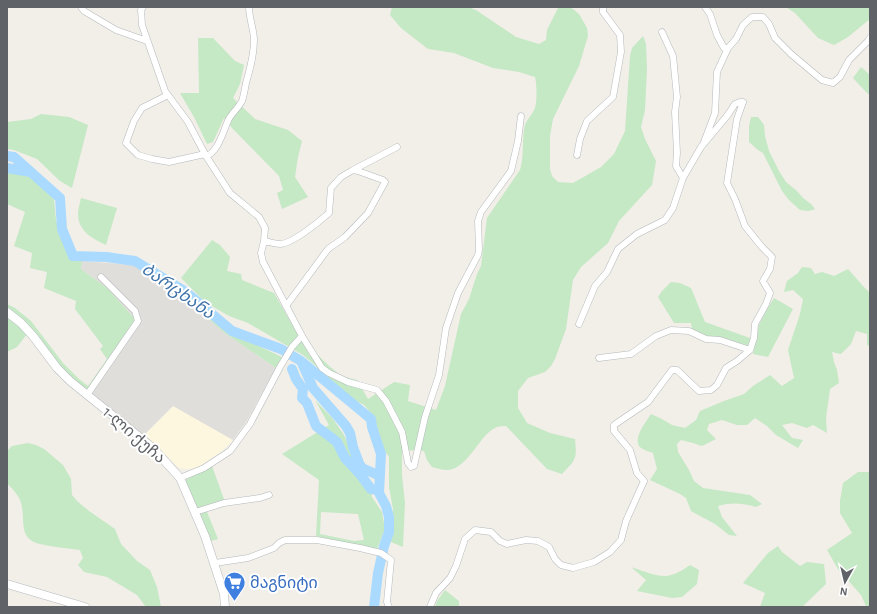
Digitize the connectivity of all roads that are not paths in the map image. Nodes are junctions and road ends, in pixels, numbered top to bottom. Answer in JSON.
{"nodes":[{"id":1,"x":81,"y":7,"type":"edge"},
{"id":2,"x":143,"y":7,"type":"edge"},
{"id":3,"x":249,"y":7,"type":"edge"},
{"id":4,"x":603,"y":7,"type":"edge"},
{"id":5,"x":706,"y":7,"type":"edge"},
{"id":6,"x":662,"y":32,"type":"dead end"},
{"id":7,"x":870,"y":38,"type":"edge"},
{"id":8,"x":147,"y":42,"type":"junction"},
{"id":9,"x":728,"y":48,"type":"junction"},
{"id":10,"x":168,"y":95,"type":"junction"},
{"id":11,"x":521,"y":116,"type":"dead end"},
{"id":12,"x":397,"y":147,"type":"dead end"},
{"id":13,"x":702,"y":147,"type":"junction"},
{"id":14,"x":206,"y":155,"type":"junction"},
{"id":15,"x":577,"y":155,"type":"dead end"},
{"id":16,"x":353,"y":170,"type":"junction"},
{"id":17,"x":683,"y":178,"type":"junction"},
{"id":18,"x":264,"y":241,"type":"junction"},
{"id":19,"x":101,"y":277,"type":"dead end"},
{"id":20,"x":286,"y":306,"type":"junction"},
{"id":21,"x":7,"y":312,"type":"edge"},
{"id":22,"x":579,"y":324,"type":"dead end"},
{"id":23,"x":302,"y":336,"type":"junction"},
{"id":24,"x":750,"y":350,"type":"junction"},
{"id":25,"x":599,"y":358,"type":"dead end"},
{"id":26,"x":87,"y":395,"type":"junction"},
{"id":27,"x":180,"y":478,"type":"junction"},
{"id":28,"x":269,"y":495,"type":"dead end"},
{"id":29,"x":195,"y":512,"type":"junction"},
{"id":30,"x":215,"y":563,"type":"junction"},
{"id":31,"x":7,"y":584,"type":"edge"},
{"id":32,"x":85,"y":607,"type":"edge"},
{"id":33,"x":225,"y":607,"type":"edge"},
{"id":34,"x":389,"y":607,"type":"edge"},
{"id":35,"x":430,"y":607,"type":"edge"}],
"edges":[{"from":1,"to":8,"type":"street"},
{"from":2,"to":8,"type":"street"},
{"from":3,"to":14,"type":"street"},
{"from":4,"to":15,"type":"street"},
{"from":5,"to":9,"type":"street"},
{"from":6,"to":17,"type":"street"},
{"from":7,"to":9,"type":"street"},
{"from":8,"to":10,"type":"street"},
{"from":9,"to":13,"type":"street"},
{"from":10,"to":14,"type":"street"},
{"from":10,"to":14,"type":"street"},
{"from":11,"to":23,"type":"street"},
{"from":12,"to":16,"type":"street"},
{"from":13,"to":17,"type":"street"},
{"from":13,"to":24,"type":"street"},
{"from":14,"to":18,"type":"street"},
{"from":16,"to":18,"type":"street"},
{"from":16,"to":20,"type":"street"},
{"from":17,"to":22,"type":"street"},
{"from":18,"to":20,"type":"street"},
{"from":19,"to":26,"type":"street"},
{"from":20,"to":23,"type":"street"},
{"from":21,"to":26,"type":"street","name":"1-ლი ქუჩა"},
{"from":23,"to":27,"type":"street"},
{"from":24,"to":25,"type":"street"},
{"from":24,"to":35,"type":"street"},
{"from":26,"to":27,"type":"street","name":"1-ლი ქუჩა"},
{"from":27,"to":29,"type":"street","name":"1-ლი ქუჩა"},
{"from":28,"to":29,"type":"street"},
{"from":29,"to":30,"type":"street","name":"1-ლი ქუჩა"},
{"from":30,"to":33,"type":"street","name":"1-ლი ქუჩა"},
{"from":30,"to":34,"type":"street"},
{"from":31,"to":32,"type":"street"}]}
